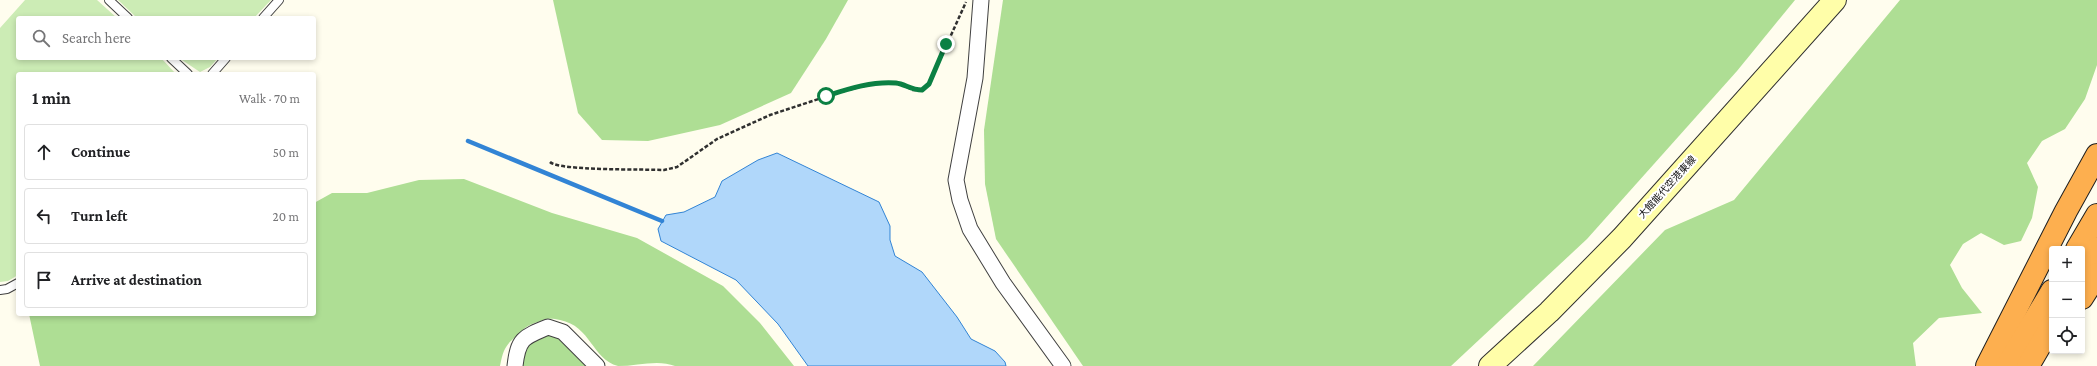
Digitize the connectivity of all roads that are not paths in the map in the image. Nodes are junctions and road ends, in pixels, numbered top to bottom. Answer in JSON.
{"nodes":[{"id":1,"x":109,"y":0,"type":"edge"},
{"id":2,"x":279,"y":0,"type":"edge"},
{"id":3,"x":981,"y":0,"type":"edge"},
{"id":4,"x":1835,"y":0,"type":"edge"},
{"id":5,"x":126,"y":16,"type":"edge"},
{"id":6,"x":264,"y":16,"type":"edge"},
{"id":7,"x":173,"y":60,"type":"edge"},
{"id":8,"x":224,"y":60,"type":"edge"},
{"id":9,"x":186,"y":72,"type":"edge"},
{"id":10,"x":214,"y":72,"type":"edge"},
{"id":11,"x":2097,"y":155,"type":"edge"},
{"id":12,"x":2097,"y":215,"type":"edge"},
{"id":13,"x":2079,"y":246,"type":"edge"},
{"id":14,"x":2097,"y":248,"type":"edge"},
{"id":15,"x":2085,"y":269,"type":"edge"},
{"id":16,"x":2097,"y":274,"type":"edge"},
{"id":17,"x":16,"y":284,"type":"edge"},
{"id":18,"x":0,"y":290,"type":"edge"},
{"id":19,"x":2085,"y":293,"type":"edge"},
{"id":20,"x":2049,"y":296,"type":"edge"},
{"id":21,"x":2049,"y":330,"type":"edge"},
{"id":22,"x":2049,"y":351,"type":"edge"},
{"id":23,"x":515,"y":366,"type":"edge"},
{"id":24,"x":597,"y":366,"type":"edge"},
{"id":25,"x":1063,"y":366,"type":"edge"},
{"id":26,"x":1490,"y":366,"type":"edge"},
{"id":27,"x":1987,"y":366,"type":"edge"},
{"id":28,"x":2007,"y":366,"type":"edge"},
{"id":29,"x":2028,"y":366,"type":"edge"},
{"id":30,"x":2039,"y":366,"type":"edge"}],
"edges":[{"from":1,"to":5,"type":"lane"},
{"from":2,"to":6,"type":"lane"},
{"from":3,"to":25,"type":"street"},
{"from":4,"to":26,"type":"main road","name":"大館能代空港東線"},
{"from":7,"to":9,"type":"lane"},
{"from":8,"to":10,"type":"lane"},
{"from":11,"to":27,"type":"highway"},
{"from":12,"to":13,"type":"highway"},
{"from":14,"to":15,"type":"highway"},
{"from":16,"to":19,"type":"highway"},
{"from":17,"to":18,"type":"lane"},
{"from":20,"to":28,"type":"highway"},
{"from":21,"to":29,"type":"highway"},
{"from":22,"to":30,"type":"highway"},
{"from":23,"to":24,"type":"street"}]}
